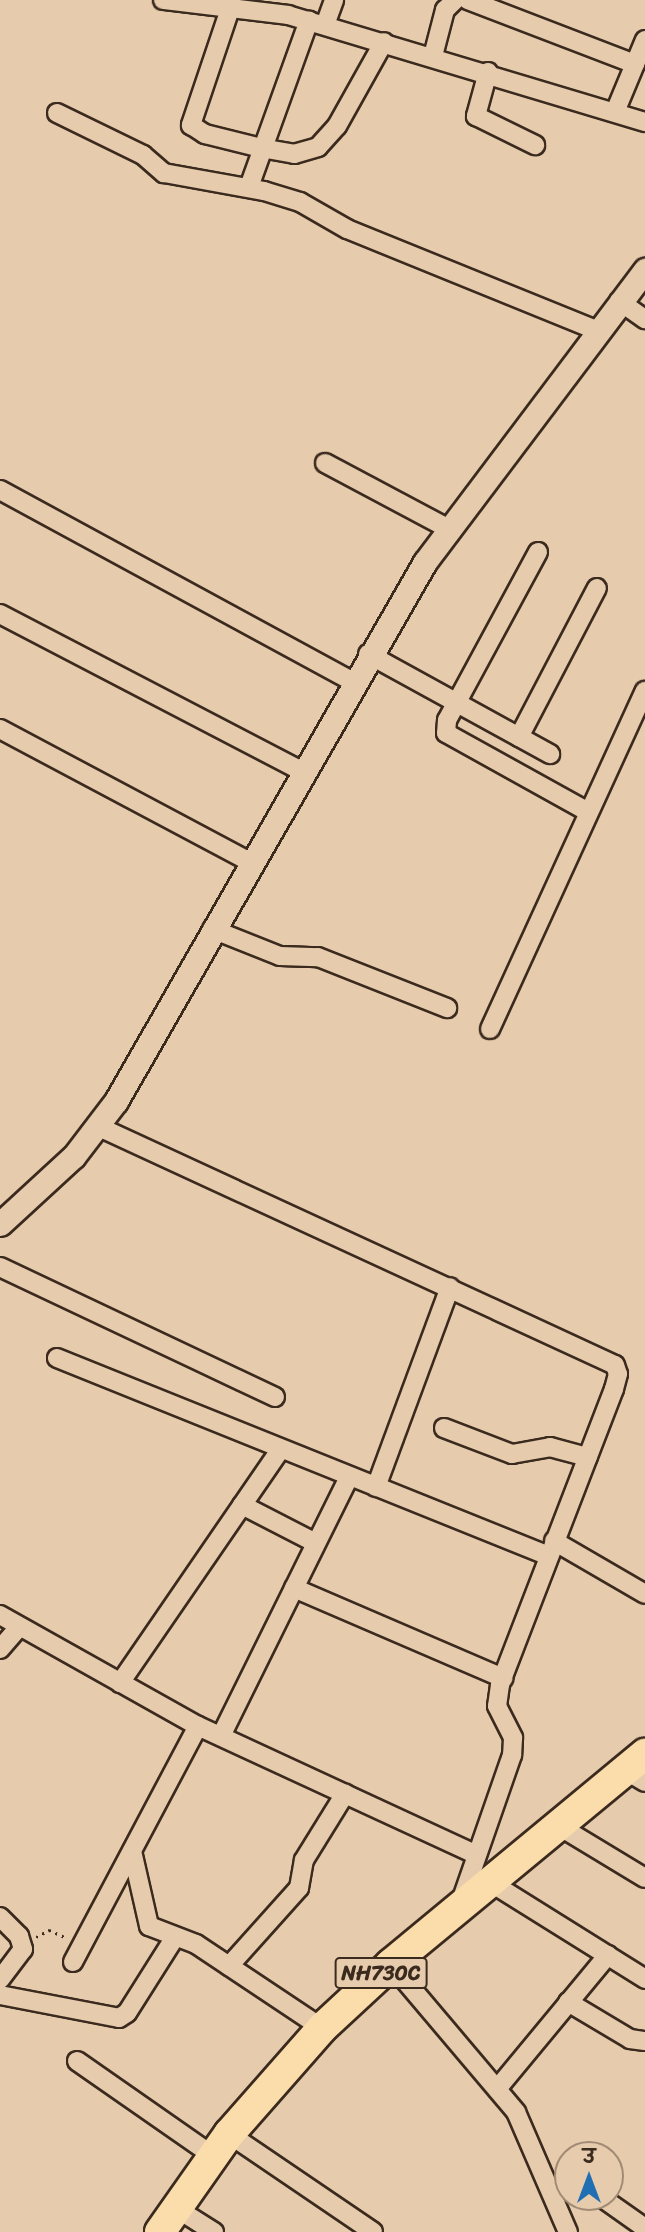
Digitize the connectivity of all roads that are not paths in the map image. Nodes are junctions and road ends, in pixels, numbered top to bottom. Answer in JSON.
{"nodes":[{"id":1,"x":163,"y":0,"type":"edge"},
{"id":2,"x":334,"y":0,"type":"edge"},
{"id":3,"x":454,"y":0,"type":"edge"},
{"id":4,"x":468,"y":0,"type":"edge"},
{"id":5,"x":230,"y":6,"type":"junction"},
{"id":6,"x":508,"y":7,"type":"edge"},
{"id":7,"x":317,"y":22,"type":"junction"},
{"id":8,"x":645,"y":40,"type":"edge"},
{"id":9,"x":384,"y":42,"type":"junction"},
{"id":10,"x":433,"y":56,"type":"junction"},
{"id":11,"x":635,"y":64,"type":"junction"},
{"id":12,"x":488,"y":72,"type":"junction"},
{"id":13,"x":615,"y":112,"type":"junction"},
{"id":14,"x":58,"y":113,"type":"dead end"},
{"id":15,"x":645,"y":122,"type":"edge"},
{"id":16,"x":535,"y":145,"type":"dead end"},
{"id":17,"x":261,"y":148,"type":"junction"},
{"id":18,"x":249,"y":187,"type":"junction"},
{"id":19,"x":645,"y":270,"type":"edge"},
{"id":20,"x":619,"y":301,"type":"junction"},
{"id":21,"x":645,"y":319,"type":"edge"},
{"id":22,"x":596,"y":330,"type":"junction"},
{"id":23,"x":325,"y":463,"type":"dead end"},
{"id":24,"x":0,"y":491,"type":"edge"},
{"id":25,"x":449,"y":529,"type":"junction"},
{"id":26,"x":538,"y":552,"type":"dead end"},
{"id":27,"x":597,"y":588,"type":"dead end"},
{"id":28,"x":0,"y":614,"type":"edge"},
{"id":29,"x":368,"y":654,"type":"junction"},
{"id":30,"x":353,"y":682,"type":"junction"},
{"id":31,"x":645,"y":691,"type":"edge"},
{"id":32,"x":457,"y":703,"type":"junction"},
{"id":33,"x":3,"y":737,"type":"edge"},
{"id":34,"x":519,"y":737,"type":"junction"},
{"id":35,"x":550,"y":754,"type":"dead end"},
{"id":36,"x":302,"y":771,"type":"junction"},
{"id":37,"x":587,"y":811,"type":"junction"},
{"id":38,"x":250,"y":862,"type":"junction"},
{"id":39,"x":212,"y":929,"type":"junction"},
{"id":40,"x":447,"y":1008,"type":"dead end"},
{"id":41,"x":490,"y":1029,"type":"dead end"},
{"id":42,"x":97,"y":1126,"type":"junction"},
{"id":43,"x":0,"y":1224,"type":"edge"},
{"id":44,"x":0,"y":1267,"type":"edge"},
{"id":45,"x":450,"y":1287,"type":"junction"},
{"id":46,"x":57,"y":1358,"type":"dead end"},
{"id":47,"x":275,"y":1397,"type":"dead end"},
{"id":48,"x":444,"y":1428,"type":"dead end"},
{"id":49,"x":281,"y":1450,"type":"junction"},
{"id":50,"x":588,"y":1457,"type":"junction"},
{"id":51,"x":349,"y":1476,"type":"junction"},
{"id":52,"x":376,"y":1487,"type":"junction"},
{"id":53,"x":243,"y":1505,"type":"junction"},
{"id":54,"x":316,"y":1543,"type":"junction"},
{"id":55,"x":552,"y":1548,"type":"junction"},
{"id":56,"x":294,"y":1588,"type":"junction"},
{"id":57,"x":645,"y":1594,"type":"edge"},
{"id":58,"x":0,"y":1615,"type":"edge"},
{"id":59,"x":19,"y":1627,"type":"junction"},
{"id":60,"x":0,"y":1649,"type":"edge"},
{"id":61,"x":503,"y":1678,"type":"junction"},
{"id":62,"x":120,"y":1683,"type":"junction"},
{"id":63,"x":198,"y":1726,"type":"junction"},
{"id":64,"x":221,"y":1736,"type":"junction"},
{"id":65,"x":639,"y":1769,"type":"edge"},
{"id":66,"x":345,"y":1794,"type":"junction"},
{"id":67,"x":559,"y":1826,"type":"junction"},
{"id":68,"x":132,"y":1851,"type":"junction"},
{"id":69,"x":477,"y":1855,"type":"junction"},
{"id":70,"x":645,"y":1878,"type":"edge"},
{"id":71,"x":490,"y":1882,"type":"junction"},
{"id":72,"x":458,"y":1908,"type":"junction"},
{"id":73,"x":0,"y":1917,"type":"edge"},
{"id":74,"x":175,"y":1937,"type":"junction"},
{"id":75,"x":608,"y":1955,"type":"junction"},
{"id":76,"x":76,"y":1956,"type":"road end"},
{"id":77,"x":391,"y":1964,"type":"junction"},
{"id":78,"x":229,"y":1966,"type":"junction"},
{"id":79,"x":0,"y":1979,"type":"edge"},
{"id":80,"x":645,"y":1979,"type":"edge"},
{"id":81,"x":0,"y":1994,"type":"edge"},
{"id":82,"x":568,"y":2002,"type":"junction"},
{"id":83,"x":322,"y":2028,"type":"junction"},
{"id":84,"x":645,"y":2041,"type":"edge"},
{"id":85,"x":77,"y":2061,"type":"dead end"},
{"id":86,"x":497,"y":2089,"type":"junction"},
{"id":87,"x":221,"y":2145,"type":"junction"},
{"id":88,"x":621,"y":2211,"type":"edge"},
{"id":89,"x":168,"y":2220,"type":"edge"},
{"id":90,"x":645,"y":2228,"type":"edge"},
{"id":91,"x":214,"y":2232,"type":"edge"},
{"id":92,"x":373,"y":2232,"type":"edge"},
{"id":93,"x":568,"y":2232,"type":"edge"}],
"edges":[{"from":1,"to":5,"type":"street"},
{"from":2,"to":7,"type":"street"},
{"from":3,"to":10,"type":"street"},
{"from":4,"to":6,"type":"street"},
{"from":5,"to":7,"type":"street"},
{"from":5,"to":17,"type":"street"},
{"from":6,"to":11,"type":"street"},
{"from":7,"to":9,"type":"street"},
{"from":7,"to":17,"type":"street"},
{"from":8,"to":11,"type":"street"},
{"from":9,"to":10,"type":"street"},
{"from":9,"to":17,"type":"street"},
{"from":10,"to":12,"type":"street"},
{"from":11,"to":13,"type":"street"},
{"from":12,"to":13,"type":"street"},
{"from":12,"to":16,"type":"street"},
{"from":13,"to":15,"type":"street"},
{"from":14,"to":18,"type":"street"},
{"from":17,"to":18,"type":"street"},
{"from":18,"to":22,"type":"street"},
{"from":19,"to":20,"type":"street"},
{"from":20,"to":21,"type":"street"},
{"from":20,"to":22,"type":"street"},
{"from":22,"to":25,"type":"street"},
{"from":23,"to":25,"type":"street"},
{"from":24,"to":30,"type":"street"},
{"from":25,"to":29,"type":"street"},
{"from":26,"to":32,"type":"street"},
{"from":27,"to":34,"type":"street"},
{"from":28,"to":36,"type":"street"},
{"from":29,"to":30,"type":"street"},
{"from":29,"to":32,"type":"street"},
{"from":30,"to":36,"type":"street"},
{"from":31,"to":37,"type":"street"},
{"from":32,"to":34,"type":"street"},
{"from":32,"to":37,"type":"street"},
{"from":33,"to":38,"type":"street"},
{"from":34,"to":35,"type":"street"},
{"from":36,"to":38,"type":"street"},
{"from":37,"to":41,"type":"street"},
{"from":38,"to":39,"type":"street"},
{"from":39,"to":40,"type":"street"},
{"from":39,"to":42,"type":"street"},
{"from":42,"to":43,"type":"street"},
{"from":42,"to":45,"type":"street"},
{"from":44,"to":47,"type":"street"},
{"from":45,"to":50,"type":"street"},
{"from":45,"to":52,"type":"street"},
{"from":46,"to":49,"type":"street"},
{"from":48,"to":50,"type":"street"},
{"from":49,"to":51,"type":"street"},
{"from":49,"to":53,"type":"street"},
{"from":50,"to":55,"type":"street"},
{"from":51,"to":52,"type":"street"},
{"from":51,"to":54,"type":"street"},
{"from":52,"to":55,"type":"street"},
{"from":53,"to":54,"type":"street"},
{"from":53,"to":62,"type":"street"},
{"from":54,"to":56,"type":"street"},
{"from":55,"to":57,"type":"street"},
{"from":55,"to":61,"type":"street"},
{"from":56,"to":61,"type":"street"},
{"from":56,"to":64,"type":"street"},
{"from":58,"to":59,"type":"street"},
{"from":59,"to":60,"type":"street"},
{"from":59,"to":62,"type":"street"},
{"from":61,"to":69,"type":"street"},
{"from":62,"to":63,"type":"street"},
{"from":63,"to":64,"type":"street"},
{"from":63,"to":68,"type":"street"},
{"from":64,"to":66,"type":"street"},
{"from":65,"to":67,"type":"highway","number":"NH730C"},
{"from":66,"to":69,"type":"street"},
{"from":66,"to":78,"type":"street"},
{"from":67,"to":70,"type":"street"},
{"from":67,"to":71,"type":"highway","number":"NH730C"},
{"from":68,"to":74,"type":"street"},
{"from":68,"to":76,"type":"street"},
{"from":69,"to":72,"type":"street"},
{"from":71,"to":72,"type":"highway","number":"NH730C"},
{"from":71,"to":75,"type":"street"},
{"from":72,"to":77,"type":"highway","number":"NH730C"},
{"from":73,"to":79,"type":"street"},
{"from":74,"to":78,"type":"street"},
{"from":74,"to":81,"type":"street"},
{"from":75,"to":80,"type":"street"},
{"from":75,"to":82,"type":"street"},
{"from":77,"to":83,"type":"highway","number":"NH730C"},
{"from":77,"to":86,"type":"street"},
{"from":78,"to":83,"type":"street"},
{"from":82,"to":84,"type":"street"},
{"from":82,"to":86,"type":"street"},
{"from":83,"to":87,"type":"highway","number":"NH730C"},
{"from":85,"to":87,"type":"street"},
{"from":86,"to":93,"type":"street"},
{"from":87,"to":89,"type":"highway","number":"NH730C"},
{"from":87,"to":92,"type":"street"},
{"from":88,"to":90,"type":"street"},
{"from":89,"to":91,"type":"street"}]}
